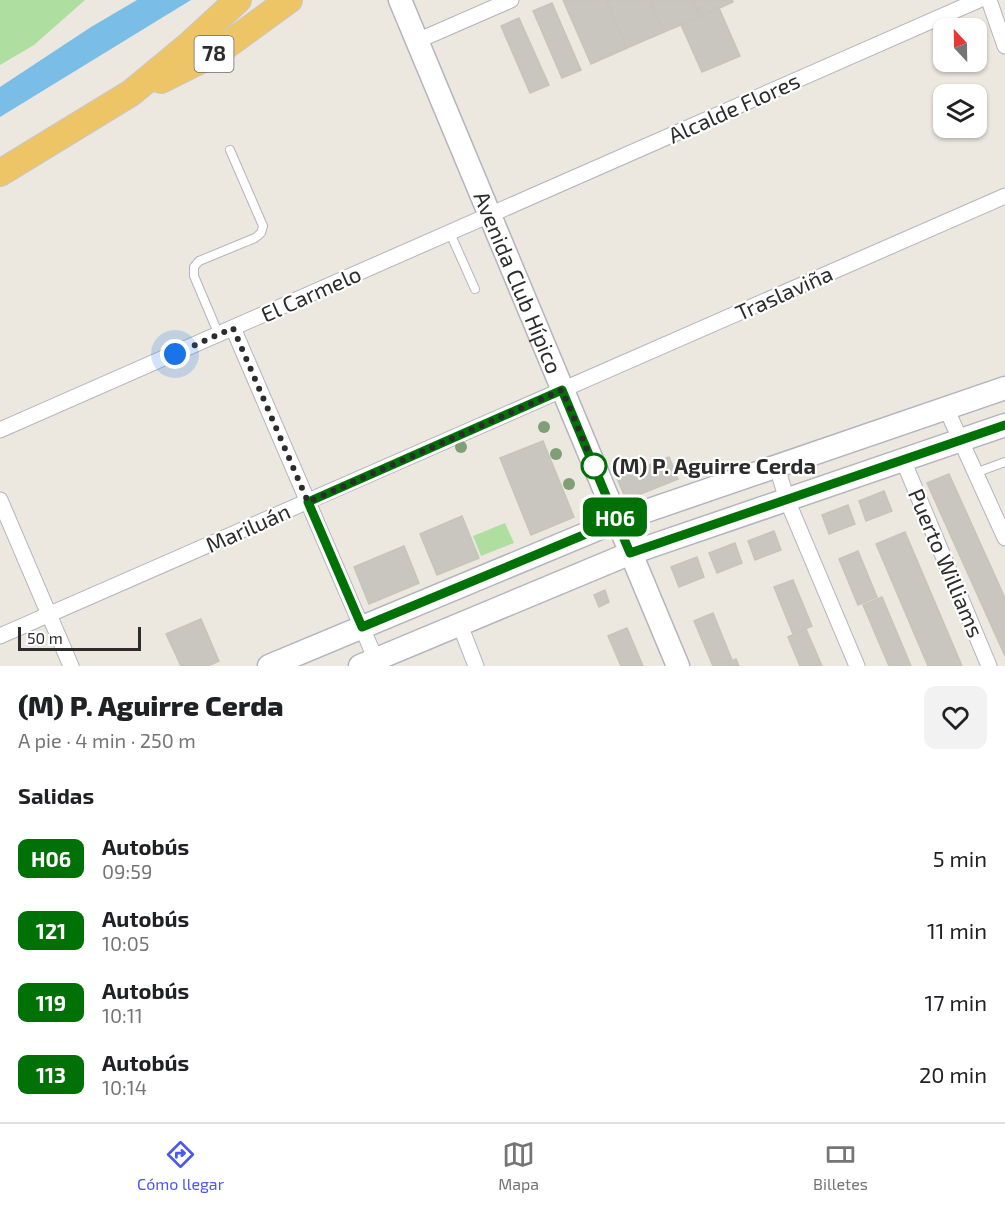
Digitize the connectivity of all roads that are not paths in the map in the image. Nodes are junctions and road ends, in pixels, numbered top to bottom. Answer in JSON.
{"nodes":[{"id":1,"x":238,"y":0,"type":"edge"},
{"id":2,"x":289,"y":0,"type":"edge"},
{"id":3,"x":400,"y":0,"type":"edge"},
{"id":4,"x":511,"y":0,"type":"edge"},
{"id":5,"x":979,"y":0,"type":"edge"},
{"id":6,"x":989,"y":0,"type":"edge"},
{"id":7,"x":417,"y":41,"type":"junction"},
{"id":8,"x":1005,"y":46,"type":"edge"},
{"id":9,"x":130,"y":93,"type":"junction"},
{"id":10,"x":230,"y":150,"type":"dead end"},
{"id":11,"x":0,"y":173,"type":"edge"},
{"id":12,"x":1005,"y":196,"type":"edge"},
{"id":13,"x":490,"y":216,"type":"junction"},
{"id":14,"x":450,"y":233,"type":"junction"},
{"id":15,"x":475,"y":289,"type":"dead end"},
{"id":16,"x":226,"y":332,"type":"junction"},
{"id":17,"x":1005,"y":388,"type":"edge"},
{"id":18,"x":562,"y":390,"type":"junction"},
{"id":19,"x":946,"y":408,"type":"junction"},
{"id":20,"x":1005,"y":425,"type":"edge"},
{"id":21,"x":0,"y":430,"type":"edge"},
{"id":22,"x":961,"y":440,"type":"junction"},
{"id":23,"x":903,"y":460,"type":"junction"},
{"id":24,"x":1005,"y":462,"type":"edge"},
{"id":25,"x":777,"y":466,"type":"junction"},
{"id":26,"x":975,"y":473,"type":"junction"},
{"id":27,"x":0,"y":500,"type":"edge"},
{"id":28,"x":787,"y":500,"type":"junction"},
{"id":29,"x":308,"y":502,"type":"junction"},
{"id":30,"x":617,"y":521,"type":"junction"},
{"id":31,"x":1005,"y":538,"type":"edge"},
{"id":32,"x":630,"y":553,"type":"junction"},
{"id":33,"x":496,"y":572,"type":"junction"},
{"id":34,"x":472,"y":582,"type":"junction"},
{"id":35,"x":515,"y":602,"type":"junction"},
{"id":36,"x":49,"y":615,"type":"junction"},
{"id":37,"x":481,"y":616,"type":"junction"},
{"id":38,"x":460,"y":625,"type":"junction"},
{"id":39,"x":362,"y":627,"type":"junction"},
{"id":40,"x":0,"y":636,"type":"edge"},
{"id":41,"x":368,"y":663,"type":"edge"},
{"id":42,"x":71,"y":666,"type":"edge"},
{"id":43,"x":268,"y":666,"type":"edge"},
{"id":44,"x":476,"y":666,"type":"edge"},
{"id":45,"x":678,"y":666,"type":"edge"},
{"id":46,"x":857,"y":666,"type":"edge"},
{"id":47,"x":988,"y":666,"type":"edge"}],
"edges":[{"from":1,"to":9,"type":"highway","number":"78"},
{"from":2,"to":9,"type":"highway","number":"78"},
{"from":3,"to":7,"type":"main road","name":"Avenida Club Hípico"},
{"from":4,"to":7,"type":"street"},
{"from":5,"to":13,"type":"street","name":"Alcalde Flores"},
{"from":6,"to":8,"type":"street"},
{"from":7,"to":13,"type":"main road","name":"Avenida Club Hípico"},
{"from":9,"to":11,"type":"highway","number":"78"},
{"from":10,"to":16,"type":"lane"},
{"from":12,"to":18,"type":"street","name":"Traslaviña"},
{"from":13,"to":14,"type":"street","name":"El Carmelo"},
{"from":13,"to":18,"type":"main road","name":"Avenida Club Hípico"},
{"from":14,"to":15,"type":"lane"},
{"from":14,"to":16,"type":"street","name":"El Carmelo"},
{"from":16,"to":21,"type":"street","name":"El Carmelo"},
{"from":16,"to":29,"type":"street"},
{"from":17,"to":19,"type":"main road"},
{"from":18,"to":29,"type":"street","name":"Mariluán"},
{"from":18,"to":30,"type":"main road","name":"Avenida Club Hípico"},
{"from":19,"to":22,"type":"street"},
{"from":19,"to":25,"type":"main road"},
{"from":20,"to":22,"type":"main road"},
{"from":22,"to":23,"type":"main road"},
{"from":22,"to":26,"type":"street"},
{"from":23,"to":28,"type":"main road"},
{"from":23,"to":47,"type":"street","name":"Puerto Williams"},
{"from":24,"to":26,"type":"lane"},
{"from":25,"to":28,"type":"street"},
{"from":25,"to":30,"type":"main road"},
{"from":26,"to":31,"type":"street"},
{"from":27,"to":36,"type":"street"},
{"from":28,"to":32,"type":"main road"},
{"from":28,"to":46,"type":"street"},
{"from":29,"to":36,"type":"street","name":"Mariluán"},
{"from":29,"to":39,"type":"street"},
{"from":30,"to":32,"type":"main road","name":"Avenida Club Hípico"},
{"from":30,"to":33,"type":"main road"},
{"from":32,"to":35,"type":"main road"},
{"from":32,"to":45,"type":"main road","name":"Avenida Club Hípico"},
{"from":33,"to":34,"type":"main road"},
{"from":33,"to":35,"type":"main road"},
{"from":34,"to":37,"type":"main road"},
{"from":34,"to":39,"type":"main road"},
{"from":35,"to":37,"type":"main road"},
{"from":36,"to":40,"type":"street","name":"Mariluán"},
{"from":36,"to":42,"type":"street"},
{"from":37,"to":38,"type":"main road"},
{"from":38,"to":41,"type":"main road"},
{"from":38,"to":44,"type":"street"},
{"from":39,"to":41,"type":"street"},
{"from":39,"to":43,"type":"main road"}]}
